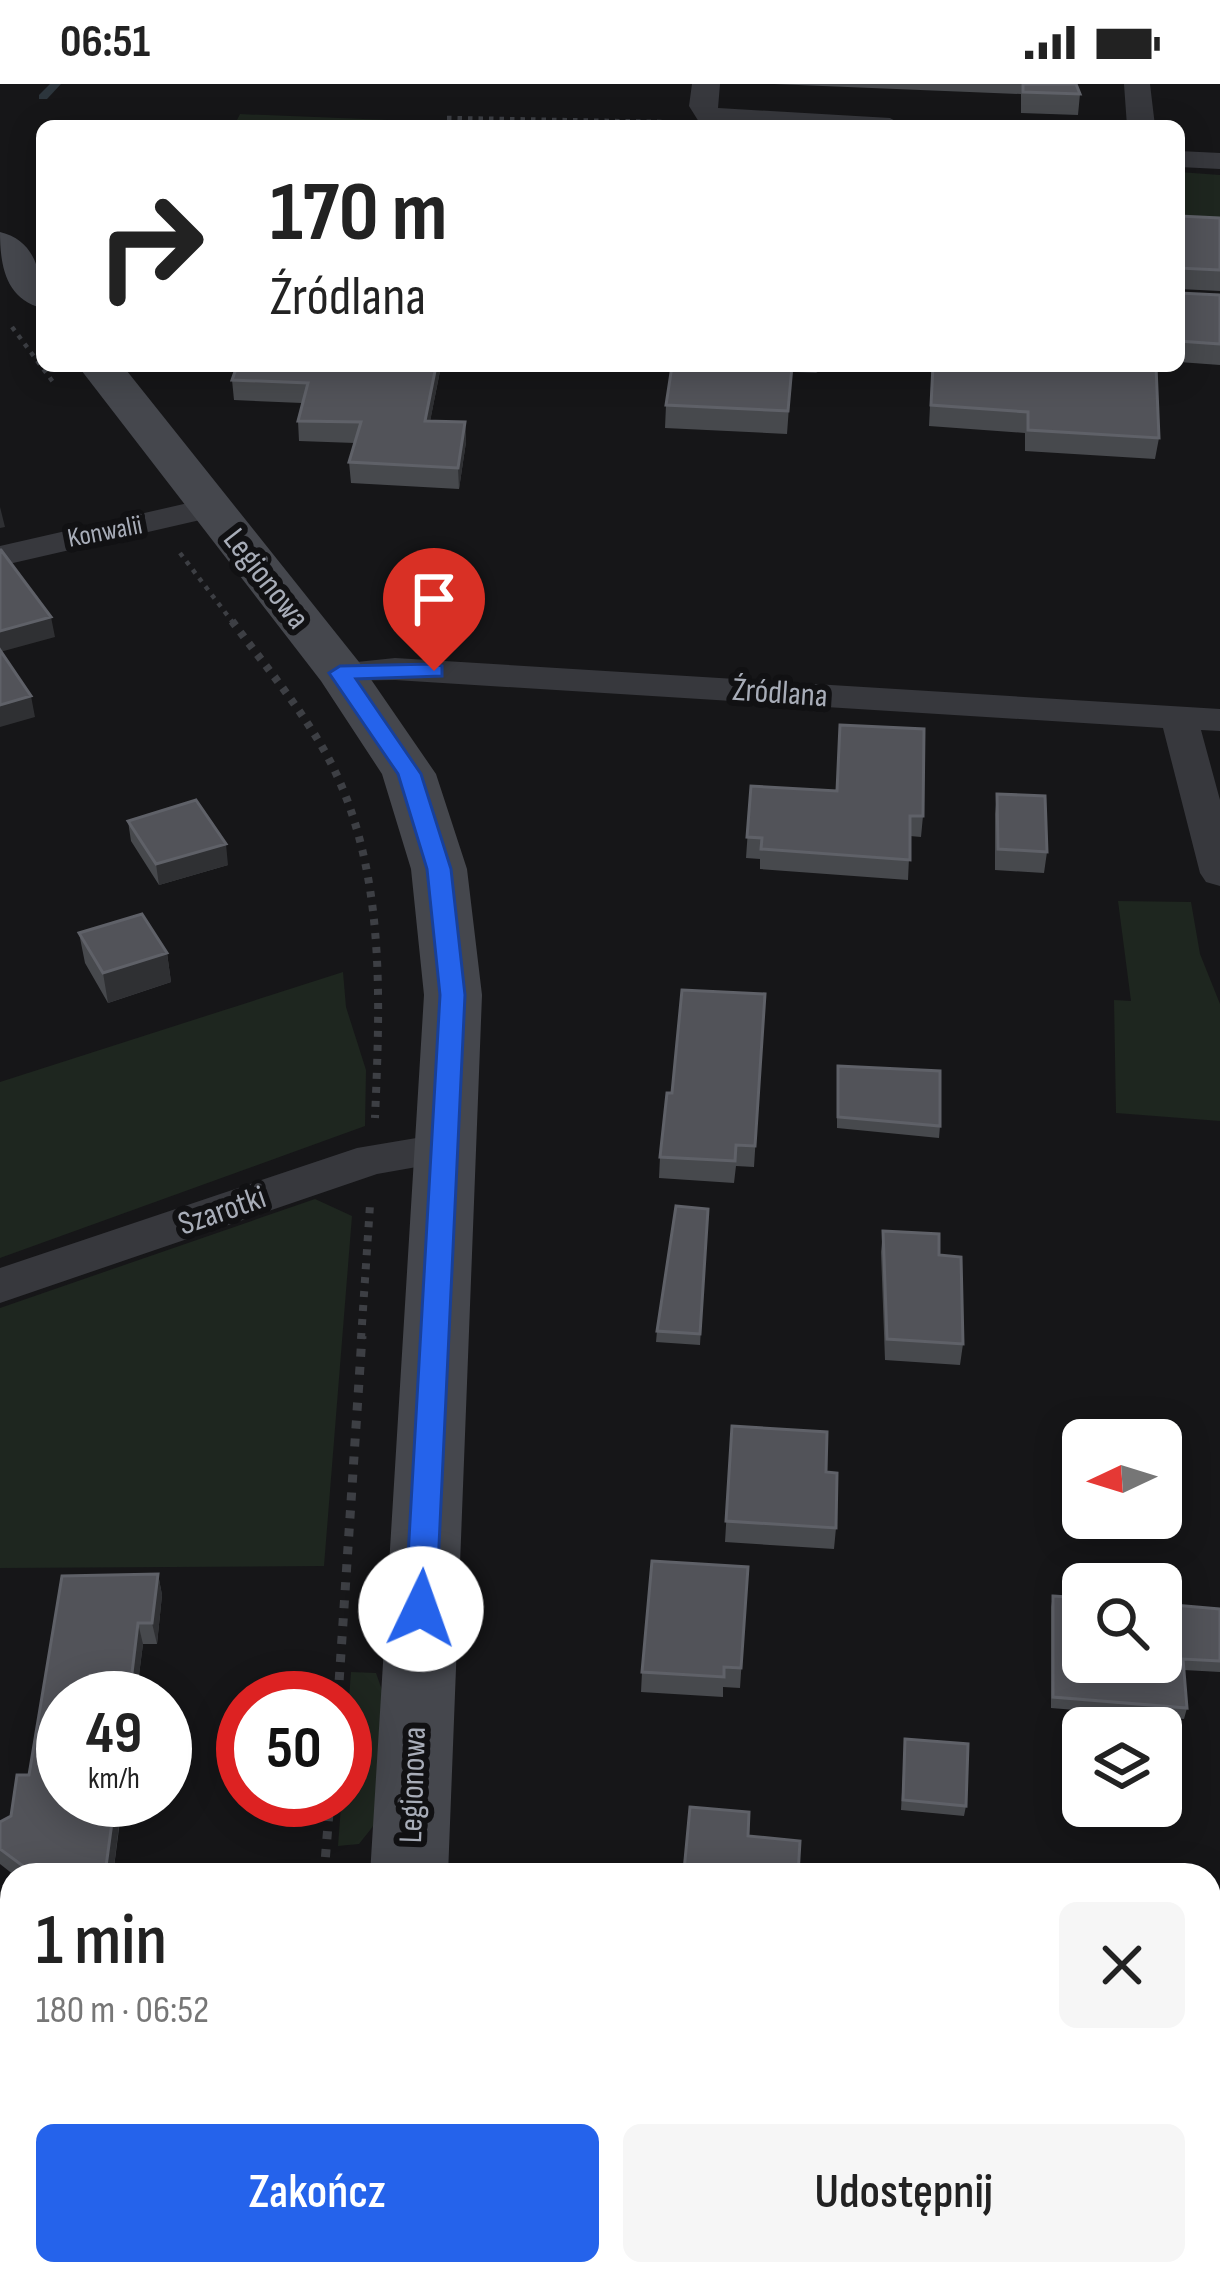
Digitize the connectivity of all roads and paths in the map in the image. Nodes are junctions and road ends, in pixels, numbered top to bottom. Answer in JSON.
{"nodes":[{"id":1,"x":706,"y":84,"type":"edge"},
{"id":2,"x":1137,"y":84,"type":"edge"},
{"id":3,"x":710,"y":116,"type":"junction"},
{"id":4,"x":447,"y":118,"type":"dead end"},
{"id":5,"x":503,"y":120,"type":"edge"},
{"id":6,"x":681,"y":120,"type":"edge"},
{"id":7,"x":782,"y":120,"type":"edge"},
{"id":8,"x":1140,"y":120,"type":"edge"},
{"id":9,"x":1185,"y":159,"type":"edge"},
{"id":10,"x":1220,"y":160,"type":"edge"},
{"id":11,"x":0,"y":244,"type":"edge"},
{"id":12,"x":36,"y":288,"type":"edge"},
{"id":13,"x":0,"y":311,"type":"edge"},
{"id":14,"x":36,"y":341,"type":"edge"},
{"id":15,"x":80,"y":378,"type":"edge"},
{"id":16,"x":210,"y":508,"type":"junction"},
{"id":17,"x":157,"y":522,"type":"junction"},
{"id":18,"x":0,"y":556,"type":"edge"},
{"id":19,"x":340,"y":673,"type":"junction"},
{"id":20,"x":1179,"y":718,"type":"junction"},
{"id":21,"x":1220,"y":720,"type":"edge"},
{"id":22,"x":1220,"y":873,"type":"edge"},
{"id":23,"x":446,"y":1148,"type":"junction"},
{"id":24,"x":373,"y":1160,"type":"junction"},
{"id":25,"x":0,"y":1286,"type":"edge"},
{"id":26,"x":340,"y":1671,"type":"edge"},
{"id":27,"x":328,"y":1827,"type":"edge"},
{"id":28,"x":325,"y":1863,"type":"edge"},
{"id":29,"x":410,"y":1863,"type":"edge"}],
"edges":[{"from":1,"to":3,"type":"street"},
{"from":2,"to":8,"type":"street"},
{"from":3,"to":6,"type":"path"},
{"from":3,"to":7,"type":"street"},
{"from":4,"to":5,"type":"path"},
{"from":9,"to":10,"type":"street"},
{"from":11,"to":12,"type":"main road"},
{"from":13,"to":14,"type":"path"},
{"from":15,"to":16,"type":"main road","name":"Legionowa"},
{"from":16,"to":17,"type":"street","name":"Konwalii"},
{"from":16,"to":19,"type":"main road","name":"Legionowa"},
{"from":17,"to":18,"type":"street","name":"Konwalii"},
{"from":17,"to":24,"type":"path"},
{"from":19,"to":20,"type":"street","name":"Źródlana"},
{"from":19,"to":23,"type":"main road","name":"Legionowa"},
{"from":20,"to":21,"type":"street","name":"Źródlana"},
{"from":20,"to":22,"type":"street"},
{"from":23,"to":24,"type":"street","name":"Szarotki"},
{"from":23,"to":29,"type":"main road","name":"Legionowa"},
{"from":24,"to":25,"type":"street","name":"Szarotki"},
{"from":24,"to":26,"type":"path"},
{"from":27,"to":28,"type":"path"}]}
